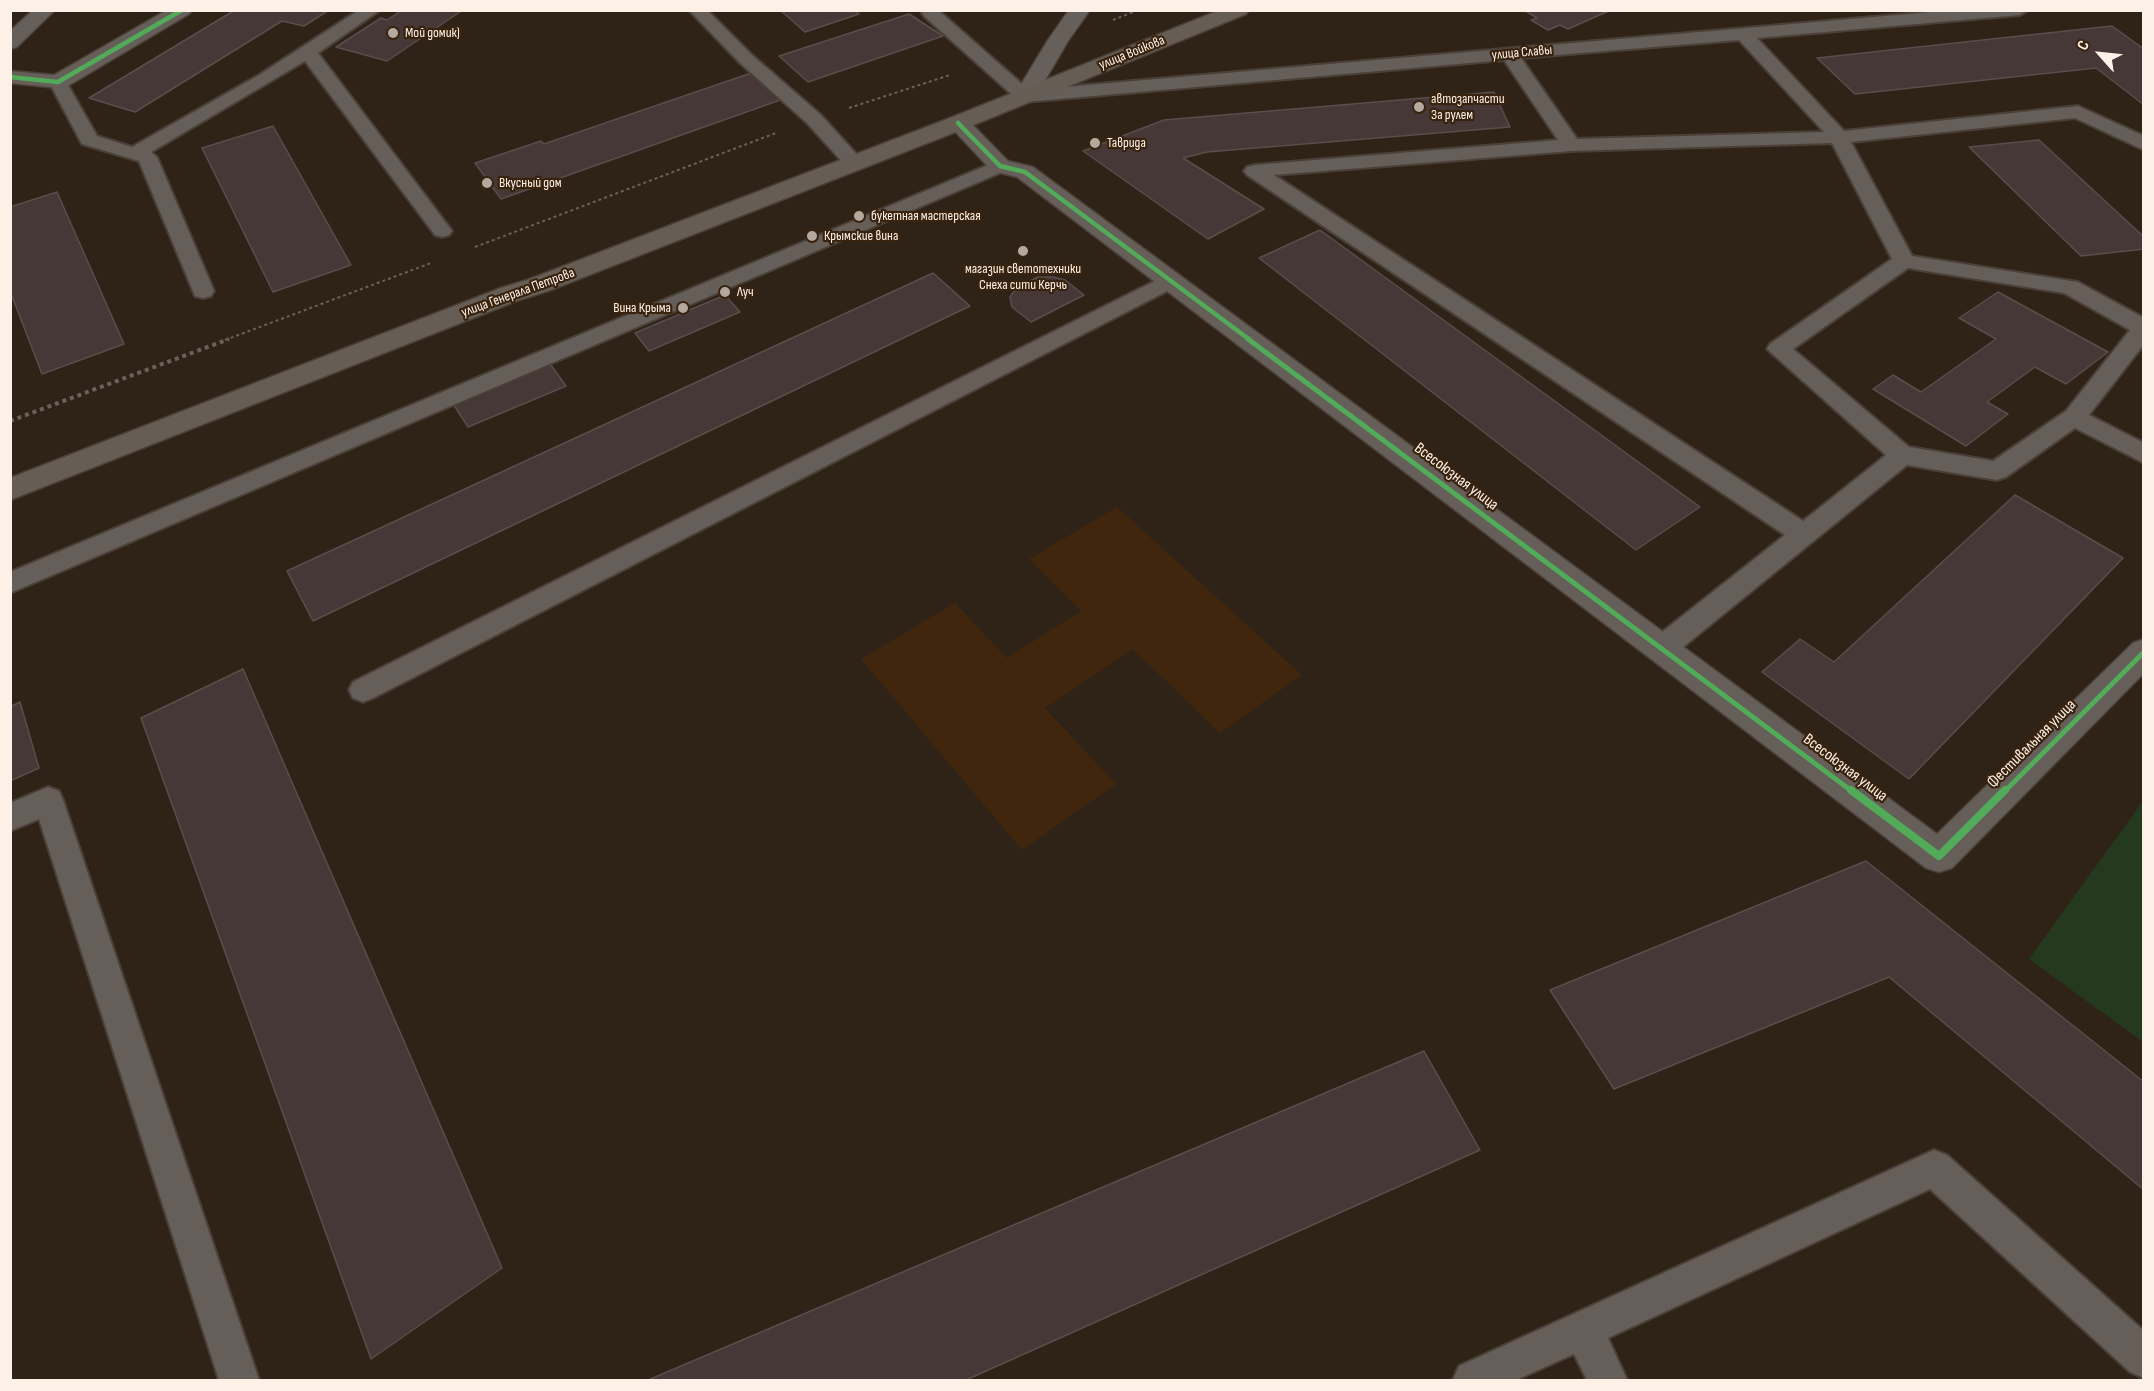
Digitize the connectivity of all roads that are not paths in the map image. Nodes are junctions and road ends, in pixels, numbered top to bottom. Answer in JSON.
{"nodes":[{"id":1,"x":45,"y":10,"type":"edge"},
{"id":2,"x":182,"y":10,"type":"edge"},
{"id":3,"x":372,"y":10,"type":"edge"},
{"id":4,"x":697,"y":10,"type":"edge"},
{"id":5,"x":1080,"y":10,"type":"edge"},
{"id":6,"x":1239,"y":10,"type":"edge"},
{"id":7,"x":2020,"y":10,"type":"edge"},
{"id":8,"x":930,"y":11,"type":"edge"},
{"id":9,"x":1957,"y":13,"type":"edge"},
{"id":10,"x":1744,"y":34,"type":"junction"},
{"id":11,"x":10,"y":44,"type":"edge"},
{"id":12,"x":308,"y":52,"type":"junction"},
{"id":13,"x":1509,"y":54,"type":"junction"},
{"id":14,"x":10,"y":77,"type":"edge"},
{"id":15,"x":58,"y":82,"type":"junction"},
{"id":16,"x":1025,"y":96,"type":"junction"},
{"id":17,"x":958,"y":123,"type":"junction"},
{"id":18,"x":1839,"y":137,"type":"junction"},
{"id":19,"x":2144,"y":144,"type":"edge"},
{"id":20,"x":1571,"y":145,"type":"junction"},
{"id":21,"x":135,"y":153,"type":"junction"},
{"id":22,"x":853,"y":162,"type":"junction"},
{"id":23,"x":1000,"y":166,"type":"junction"},
{"id":24,"x":442,"y":231,"type":"dead end"},
{"id":25,"x":1904,"y":261,"type":"junction"},
{"id":26,"x":1171,"y":280,"type":"junction"},
{"id":27,"x":203,"y":291,"type":"dead end"},
{"id":28,"x":2144,"y":328,"type":"edge"},
{"id":29,"x":2074,"y":417,"type":"junction"},
{"id":30,"x":2144,"y":454,"type":"edge"},
{"id":31,"x":1902,"y":455,"type":"junction"},
{"id":32,"x":10,"y":490,"type":"edge"},
{"id":33,"x":1803,"y":534,"type":"junction"},
{"id":34,"x":10,"y":584,"type":"edge"},
{"id":35,"x":1662,"y":648,"type":"junction"},
{"id":36,"x":2144,"y":652,"type":"edge"},
{"id":37,"x":363,"y":690,"type":"dead end"},
{"id":38,"x":10,"y":818,"type":"edge"},
{"id":39,"x":1939,"y":856,"type":"joint"},
{"id":40,"x":1583,"y":1330,"type":"junction"},
{"id":41,"x":2144,"y":1358,"type":"edge"},
{"id":42,"x":239,"y":1380,"type":"edge"},
{"id":43,"x":1473,"y":1380,"type":"edge"},
{"id":44,"x":1607,"y":1380,"type":"edge"}],
"edges":[{"from":1,"to":11,"type":"street"},
{"from":2,"to":15,"type":"street"},
{"from":3,"to":12,"type":"lane"},
{"from":4,"to":22,"type":"lane"},
{"from":5,"to":16,"type":"main road"},
{"from":6,"to":16,"type":"main road","name":"улица Войкова"},
{"from":7,"to":9,"type":"lane","name":"улица Славы"},
{"from":8,"to":16,"type":"lane"},
{"from":9,"to":10,"type":"lane","name":"улица Славы"},
{"from":10,"to":13,"type":"lane","name":"улица Славы"},
{"from":10,"to":18,"type":"lane"},
{"from":12,"to":21,"type":"lane"},
{"from":12,"to":24,"type":"lane"},
{"from":13,"to":16,"type":"lane","name":"улица Славы"},
{"from":13,"to":20,"type":"lane"},
{"from":14,"to":15,"type":"street"},
{"from":15,"to":21,"type":"lane"},
{"from":16,"to":17,"type":"main road","name":"улица Генерала Петрова"},
{"from":17,"to":22,"type":"main road","name":"улица Генерала Петрова"},
{"from":17,"to":23,"type":"street","name":"Всесоюзная улица"},
{"from":18,"to":19,"type":"lane"},
{"from":18,"to":20,"type":"lane"},
{"from":18,"to":25,"type":"lane"},
{"from":20,"to":33,"type":"lane"},
{"from":21,"to":27,"type":"lane"},
{"from":22,"to":32,"type":"main road","name":"улица Генерала Петрова"},
{"from":23,"to":26,"type":"street","name":"Всесоюзная улица"},
{"from":23,"to":34,"type":"lane"},
{"from":25,"to":28,"type":"lane"},
{"from":25,"to":31,"type":"lane"},
{"from":26,"to":35,"type":"street","name":"Всесоюзная улица"},
{"from":26,"to":37,"type":"lane"},
{"from":28,"to":29,"type":"lane"},
{"from":29,"to":30,"type":"lane"},
{"from":29,"to":31,"type":"lane"},
{"from":31,"to":33,"type":"lane"},
{"from":33,"to":35,"type":"lane"},
{"from":35,"to":39,"type":"street","name":"Всесоюзная улица"},
{"from":36,"to":39,"type":"street","name":"Фестивальная улица"},
{"from":38,"to":42,"type":"lane"},
{"from":40,"to":41,"type":"lane"},
{"from":40,"to":43,"type":"lane"},
{"from":40,"to":44,"type":"lane"}]}
